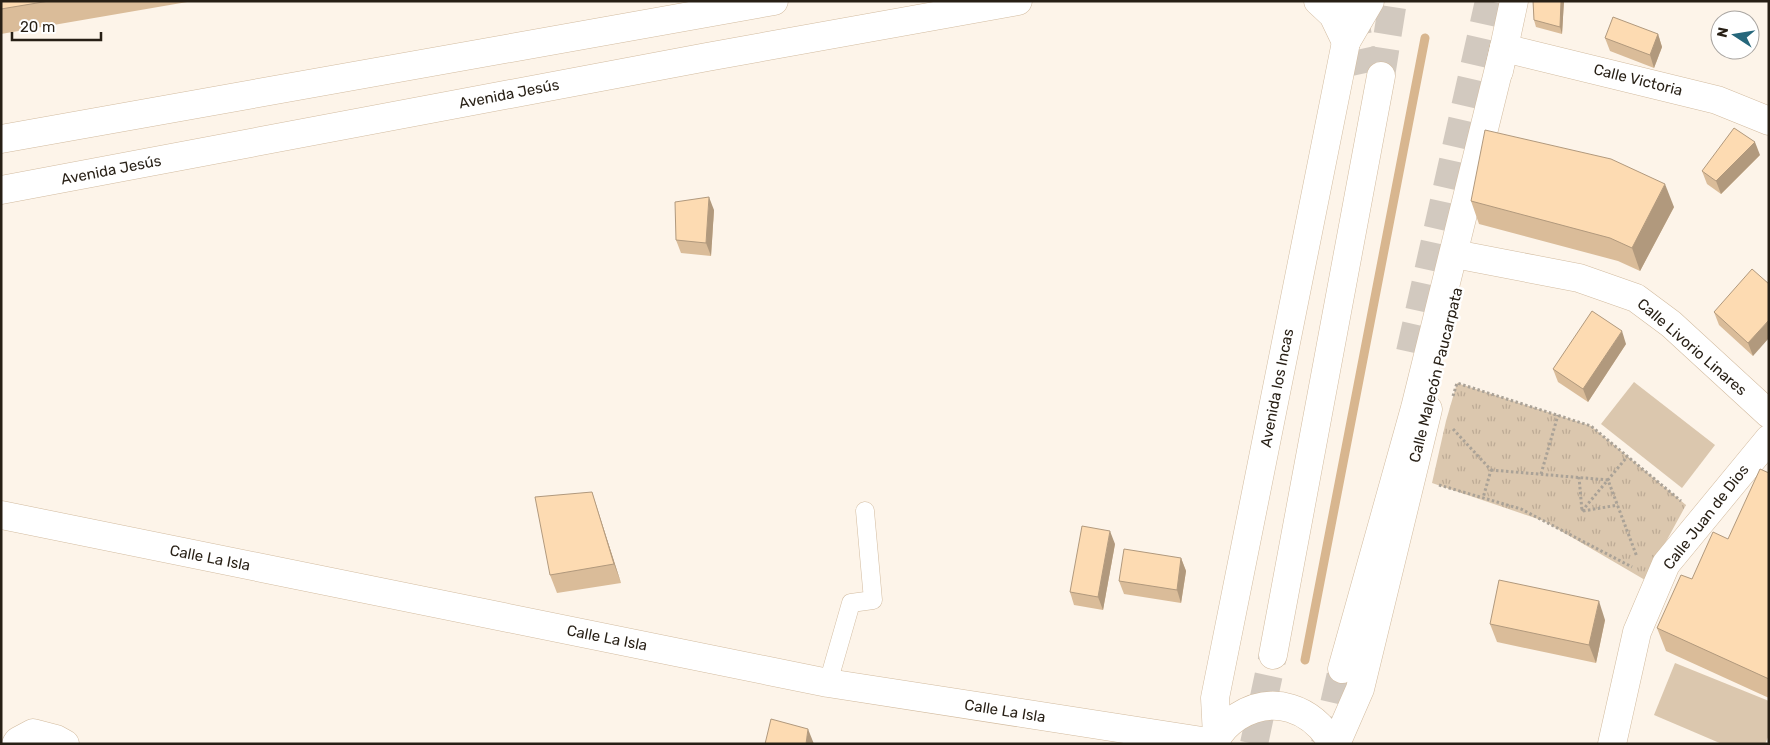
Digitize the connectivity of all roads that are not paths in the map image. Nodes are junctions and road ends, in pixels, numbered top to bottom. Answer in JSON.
{"nodes":[{"id":1,"x":774,"y":1,"type":"edge"},
{"id":2,"x":1018,"y":1,"type":"edge"},
{"id":3,"x":1318,"y":1,"type":"edge"},
{"id":4,"x":1341,"y":1,"type":"edge"},
{"id":5,"x":1370,"y":1,"type":"edge"},
{"id":6,"x":1509,"y":6,"type":"edge"},
{"id":7,"x":704,"y":13,"type":"junction"},
{"id":8,"x":1346,"y":42,"type":"junction"},
{"id":9,"x":1504,"y":48,"type":"junction"},
{"id":10,"x":707,"y":57,"type":"junction"},
{"id":11,"x":1373,"y":75,"type":"tunnel mouth"},
{"id":12,"x":1769,"y":121,"type":"edge"},
{"id":13,"x":1,"y":139,"type":"edge"},
{"id":14,"x":1,"y":190,"type":"edge"},
{"id":15,"x":1464,"y":256,"type":"junction"},
{"id":16,"x":1410,"y":352,"type":"tunnel mouth"},
{"id":17,"x":1769,"y":414,"type":"edge"},
{"id":18,"x":1769,"y":439,"type":"edge"},
{"id":19,"x":865,"y":511,"type":"dead end"},
{"id":20,"x":1,"y":515,"type":"edge"},
{"id":21,"x":1273,"y":655,"type":"tunnel mouth"},
{"id":22,"x":828,"y":683,"type":"junction"},
{"id":23,"x":1216,"y":741,"type":"edge"},
{"id":24,"x":16,"y":744,"type":"edge"},
{"id":25,"x":65,"y":744,"type":"edge"},
{"id":26,"x":1335,"y":744,"type":"edge"},
{"id":27,"x":1612,"y":744,"type":"edge"}],
"edges":[{"from":1,"to":7,"type":"street"},
{"from":2,"to":10,"type":"street","name":"Avenida Jesús"},
{"from":3,"to":8,"type":"street"},
{"from":4,"to":8,"type":"street","name":"Avenida los Incas"},
{"from":5,"to":8,"type":"street","name":"Avenida los Incas"},
{"from":6,"to":9,"type":"street","name":"Calle Malecón Paucarpata"},
{"from":7,"to":10,"type":"street"},
{"from":7,"to":13,"type":"street"},
{"from":8,"to":23,"type":"street","name":"Avenida los Incas"},
{"from":9,"to":12,"type":"street","name":"Calle Victoria"},
{"from":9,"to":15,"type":"street","name":"Calle Malecón Paucarpata"},
{"from":9,"to":16,"type":"street"},
{"from":10,"to":14,"type":"street","name":"Avenida Jesús"},
{"from":11,"to":21,"type":"street"},
{"from":15,"to":17,"type":"street","name":"Calle Livorio Linares"},
{"from":15,"to":26,"type":"street","name":"Calle Malecón Paucarpata"},
{"from":18,"to":27,"type":"street","name":"Calle Juan de Dios"},
{"from":19,"to":22,"type":"lane"},
{"from":20,"to":22,"type":"street","name":"Calle La Isla"},
{"from":22,"to":23,"type":"street","name":"Calle La Isla"},
{"from":23,"to":26,"type":"street"},
{"from":24,"to":25,"type":"street"}]}
